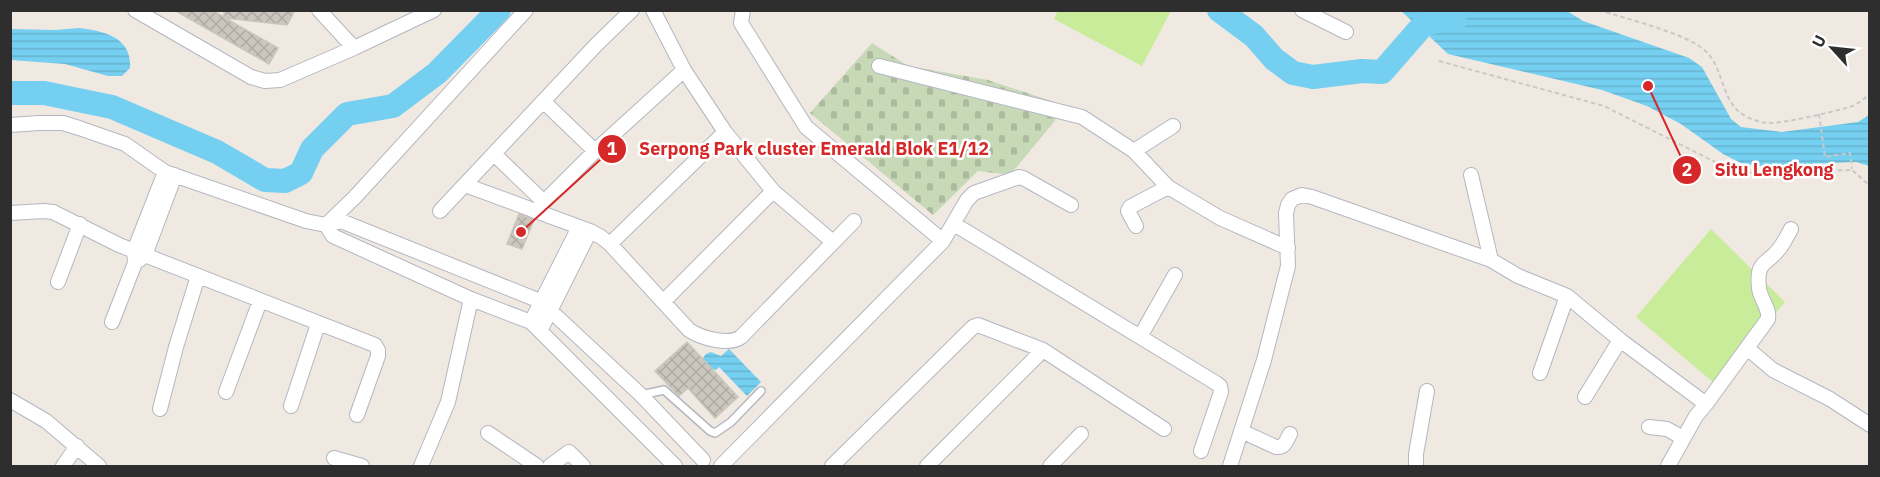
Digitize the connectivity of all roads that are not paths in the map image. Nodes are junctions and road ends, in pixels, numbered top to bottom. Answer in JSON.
{"nodes":[{"id":1,"x":135,"y":10,"type":"edge"},
{"id":2,"x":319,"y":10,"type":"edge"},
{"id":3,"x":435,"y":10,"type":"edge"},
{"id":4,"x":526,"y":10,"type":"edge"},
{"id":5,"x":632,"y":10,"type":"edge"},
{"id":6,"x":653,"y":10,"type":"edge"},
{"id":7,"x":743,"y":10,"type":"edge"},
{"id":8,"x":1302,"y":10,"type":"edge"},
{"id":9,"x":1346,"y":32,"type":"dead end"},
{"id":10,"x":354,"y":48,"type":"junction"},
{"id":11,"x":879,"y":66,"type":"dead end"},
{"id":12,"x":684,"y":70,"type":"junction"},
{"id":13,"x":543,"y":101,"type":"junction"},
{"id":14,"x":10,"y":125,"type":"edge"},
{"id":15,"x":1173,"y":126,"type":"dead end"},
{"id":16,"x":725,"y":132,"type":"junction"},
{"id":17,"x":595,"y":151,"type":"junction"},
{"id":18,"x":1134,"y":151,"type":"junction"},
{"id":19,"x":494,"y":154,"type":"junction"},
{"id":20,"x":170,"y":174,"type":"junction"},
{"id":21,"x":1471,"y":175,"type":"dead end"},
{"id":22,"x":465,"y":185,"type":"junction"},
{"id":23,"x":1168,"y":187,"type":"junction"},
{"id":24,"x":773,"y":191,"type":"junction"},
{"id":25,"x":1071,"y":205,"type":"dead end"},
{"id":26,"x":540,"y":207,"type":"junction"},
{"id":27,"x":440,"y":211,"type":"dead end"},
{"id":28,"x":10,"y":213,"type":"edge"},
{"id":29,"x":854,"y":221,"type":"dead end"},
{"id":30,"x":80,"y":224,"type":"junction"},
{"id":31,"x":954,"y":224,"type":"junction"},
{"id":32,"x":326,"y":225,"type":"junction"},
{"id":33,"x":1136,"y":226,"type":"dead end"},
{"id":34,"x":585,"y":229,"type":"junction"},
{"id":35,"x":1791,"y":229,"type":"dead end"},
{"id":36,"x":943,"y":241,"type":"junction"},
{"id":37,"x":833,"y":242,"type":"junction"},
{"id":38,"x":610,"y":244,"type":"junction"},
{"id":39,"x":1288,"y":248,"type":"junction"},
{"id":40,"x":138,"y":256,"type":"junction"},
{"id":41,"x":1491,"y":260,"type":"junction"},
{"id":42,"x":1175,"y":275,"type":"dead end"},
{"id":43,"x":198,"y":276,"type":"junction"},
{"id":44,"x":58,"y":282,"type":"dead end"},
{"id":45,"x":1567,"y":296,"type":"junction"},
{"id":46,"x":471,"y":299,"type":"junction"},
{"id":47,"x":260,"y":301,"type":"junction"},
{"id":48,"x":663,"y":302,"type":"junction"},
{"id":49,"x":545,"y":305,"type":"junction"},
{"id":50,"x":112,"y":322,"type":"dead end"},
{"id":51,"x":318,"y":324,"type":"junction"},
{"id":52,"x":535,"y":326,"type":"junction"},
{"id":53,"x":1140,"y":337,"type":"junction"},
{"id":54,"x":1620,"y":340,"type":"junction"},
{"id":55,"x":1747,"y":348,"type":"junction"},
{"id":56,"x":1043,"y":350,"type":"junction"},
{"id":57,"x":1540,"y":373,"type":"dead end"},
{"id":58,"x":761,"y":391,"type":"dead end"},
{"id":59,"x":1427,"y":391,"type":"dead end"},
{"id":60,"x":226,"y":392,"type":"dead end"},
{"id":61,"x":641,"y":395,"type":"junction"},
{"id":62,"x":1585,"y":397,"type":"dead end"},
{"id":63,"x":11,"y":402,"type":"edge"},
{"id":64,"x":1706,"y":404,"type":"junction"},
{"id":65,"x":291,"y":406,"type":"dead end"},
{"id":66,"x":160,"y":409,"type":"dead end"},
{"id":67,"x":357,"y":415,"type":"dead end"},
{"id":68,"x":1869,"y":425,"type":"edge"},
{"id":69,"x":1649,"y":427,"type":"dead end"},
{"id":70,"x":1164,"y":429,"type":"dead end"},
{"id":71,"x":1241,"y":431,"type":"junction"},
{"id":72,"x":488,"y":433,"type":"dead end"},
{"id":73,"x":1081,"y":434,"type":"dead end"},
{"id":74,"x":1290,"y":434,"type":"dead end"},
{"id":75,"x":1683,"y":438,"type":"junction"},
{"id":76,"x":77,"y":446,"type":"junction"},
{"id":77,"x":1201,"y":451,"type":"dead end"},
{"id":78,"x":334,"y":458,"type":"dead end"},
{"id":79,"x":698,"y":464,"type":"edge"},
{"id":80,"x":63,"y":466,"type":"edge"},
{"id":81,"x":99,"y":466,"type":"edge"},
{"id":82,"x":362,"y":466,"type":"edge"},
{"id":83,"x":421,"y":466,"type":"edge"},
{"id":84,"x":537,"y":466,"type":"edge"},
{"id":85,"x":550,"y":466,"type":"edge"},
{"id":86,"x":583,"y":466,"type":"edge"},
{"id":87,"x":675,"y":466,"type":"edge"},
{"id":88,"x":722,"y":466,"type":"edge"},
{"id":89,"x":832,"y":466,"type":"edge"},
{"id":90,"x":927,"y":466,"type":"edge"},
{"id":91,"x":1050,"y":466,"type":"edge"},
{"id":92,"x":1230,"y":466,"type":"edge"},
{"id":93,"x":1416,"y":466,"type":"edge"},
{"id":94,"x":1668,"y":466,"type":"edge"}],
"edges":[{"from":1,"to":10,"type":"street"},
{"from":2,"to":10,"type":"street"},
{"from":3,"to":10,"type":"street"},
{"from":4,"to":32,"type":"street"},
{"from":5,"to":13,"type":"street"},
{"from":6,"to":12,"type":"street"},
{"from":7,"to":36,"type":"street"},
{"from":8,"to":9,"type":"street"},
{"from":11,"to":18,"type":"street"},
{"from":12,"to":16,"type":"street"},
{"from":12,"to":17,"type":"street"},
{"from":13,"to":17,"type":"street"},
{"from":13,"to":19,"type":"street"},
{"from":14,"to":20,"type":"street"},
{"from":15,"to":18,"type":"street"},
{"from":16,"to":24,"type":"street"},
{"from":16,"to":38,"type":"street"},
{"from":17,"to":26,"type":"street"},
{"from":18,"to":23,"type":"street"},
{"from":19,"to":22,"type":"street"},
{"from":19,"to":26,"type":"street"},
{"from":20,"to":32,"type":"street"},
{"from":20,"to":40,"type":"street"},
{"from":21,"to":41,"type":"street"},
{"from":22,"to":26,"type":"street"},
{"from":22,"to":27,"type":"street"},
{"from":23,"to":33,"type":"street"},
{"from":23,"to":39,"type":"street"},
{"from":24,"to":37,"type":"street"},
{"from":24,"to":48,"type":"street"},
{"from":25,"to":31,"type":"street"},
{"from":26,"to":34,"type":"street"},
{"from":28,"to":30,"type":"street"},
{"from":29,"to":37,"type":"street"},
{"from":30,"to":40,"type":"street"},
{"from":30,"to":44,"type":"street"},
{"from":31,"to":36,"type":"street"},
{"from":31,"to":53,"type":"street"},
{"from":32,"to":46,"type":"street"},
{"from":32,"to":49,"type":"street"},
{"from":34,"to":38,"type":"street"},
{"from":34,"to":49,"type":"street"},
{"from":35,"to":55,"type":"street"},
{"from":36,"to":88,"type":"street"},
{"from":37,"to":48,"type":"street"},
{"from":38,"to":48,"type":"street"},
{"from":39,"to":41,"type":"street"},
{"from":39,"to":71,"type":"street"},
{"from":40,"to":43,"type":"street"},
{"from":40,"to":50,"type":"street"},
{"from":41,"to":45,"type":"street"},
{"from":42,"to":53,"type":"street"},
{"from":43,"to":47,"type":"street"},
{"from":43,"to":66,"type":"street"},
{"from":45,"to":54,"type":"street"},
{"from":45,"to":57,"type":"street"},
{"from":46,"to":52,"type":"street"},
{"from":46,"to":83,"type":"street"},
{"from":47,"to":51,"type":"street"},
{"from":47,"to":60,"type":"street"},
{"from":49,"to":52,"type":"street"},
{"from":49,"to":61,"type":"street"},
{"from":51,"to":65,"type":"street"},
{"from":51,"to":67,"type":"street"},
{"from":52,"to":87,"type":"street"},
{"from":53,"to":77,"type":"street"},
{"from":54,"to":62,"type":"street"},
{"from":54,"to":64,"type":"street"},
{"from":55,"to":64,"type":"street"},
{"from":55,"to":68,"type":"street"},
{"from":56,"to":70,"type":"street"},
{"from":56,"to":89,"type":"street"},
{"from":56,"to":90,"type":"street"},
{"from":58,"to":61,"type":"lane"},
{"from":59,"to":93,"type":"street"},
{"from":61,"to":79,"type":"street"},
{"from":63,"to":76,"type":"street"},
{"from":64,"to":75,"type":"street"},
{"from":69,"to":75,"type":"street"},
{"from":71,"to":74,"type":"street"},
{"from":71,"to":92,"type":"street"},
{"from":72,"to":84,"type":"street"},
{"from":73,"to":91,"type":"street"},
{"from":75,"to":94,"type":"street"},
{"from":76,"to":80,"type":"street"},
{"from":76,"to":81,"type":"street"},
{"from":78,"to":82,"type":"street"},
{"from":79,"to":88,"type":"street"},
{"from":85,"to":86,"type":"street"}]}
